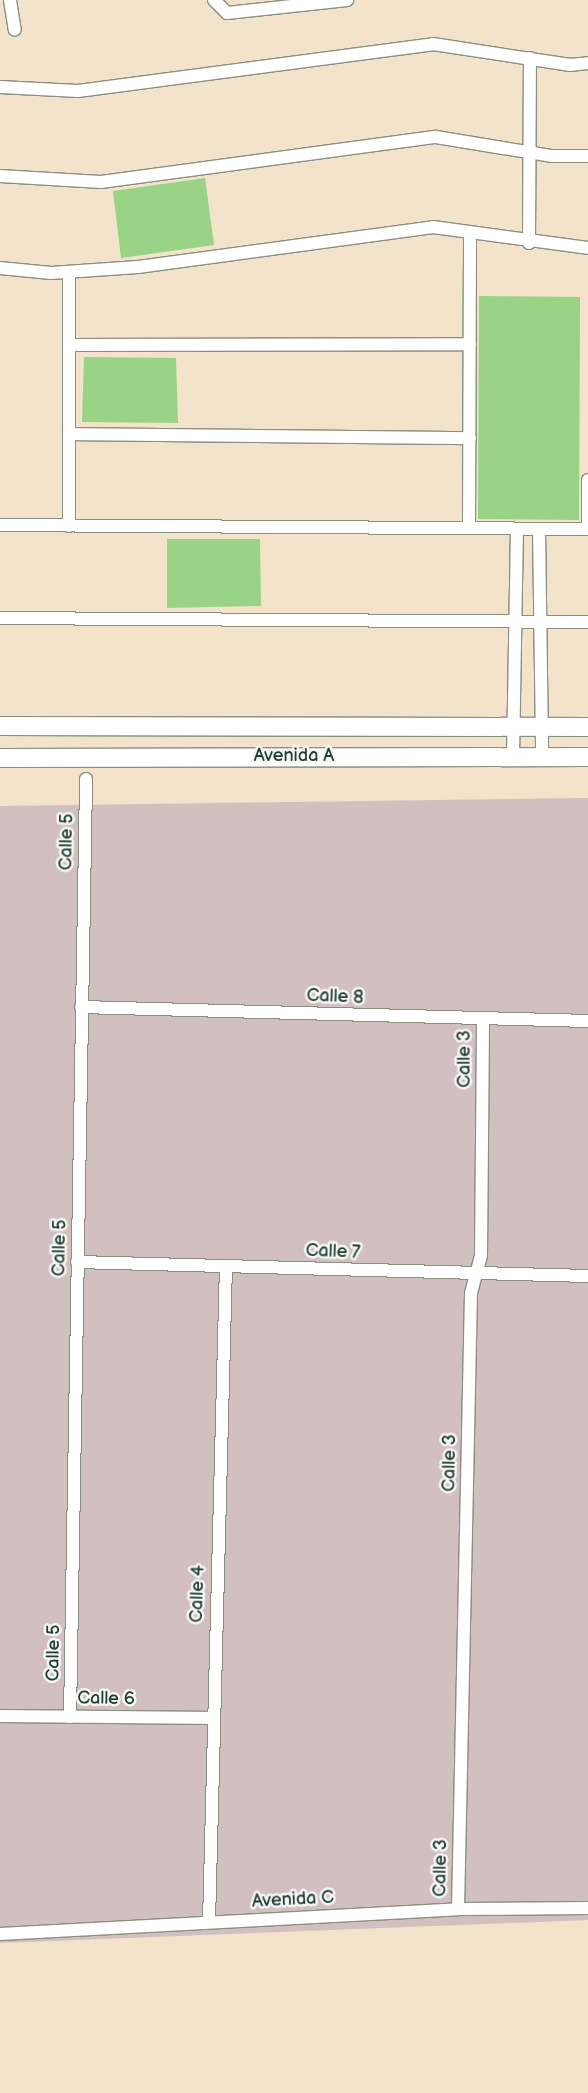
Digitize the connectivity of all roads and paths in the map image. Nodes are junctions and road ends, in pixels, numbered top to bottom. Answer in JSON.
{"nodes":[{"id":1,"x":10,"y":0,"type":"edge"},
{"id":2,"x":214,"y":0,"type":"edge"},
{"id":3,"x":347,"y":0,"type":"edge"},
{"id":4,"x":15,"y":30,"type":"dead end"},
{"id":5,"x":530,"y":58,"type":"junction"},
{"id":6,"x":588,"y":63,"type":"edge"},
{"id":7,"x":0,"y":86,"type":"edge"},
{"id":8,"x":529,"y":151,"type":"junction"},
{"id":9,"x":588,"y":156,"type":"edge"},
{"id":10,"x":0,"y":176,"type":"edge"},
{"id":11,"x":470,"y":234,"type":"junction"},
{"id":12,"x":529,"y":243,"type":"junction"},
{"id":13,"x":588,"y":248,"type":"edge"},
{"id":14,"x":0,"y":268,"type":"edge"},
{"id":15,"x":69,"y":272,"type":"junction"},
{"id":16,"x":470,"y":344,"type":"junction"},
{"id":17,"x":69,"y":345,"type":"junction"},
{"id":18,"x":69,"y":434,"type":"junction"},
{"id":19,"x":470,"y":438,"type":"junction"},
{"id":20,"x":588,"y":480,"type":"edge"},
{"id":21,"x":0,"y":525,"type":"edge"},
{"id":22,"x":69,"y":526,"type":"junction"},
{"id":23,"x":469,"y":528,"type":"junction"},
{"id":24,"x":517,"y":529,"type":"junction"},
{"id":25,"x":539,"y":529,"type":"junction"},
{"id":26,"x":588,"y":529,"type":"edge"},
{"id":27,"x":0,"y":618,"type":"edge"},
{"id":28,"x":515,"y":621,"type":"junction"},
{"id":29,"x":538,"y":622,"type":"junction"},
{"id":30,"x":588,"y":622,"type":"edge"},
{"id":31,"x":0,"y":726,"type":"edge"},
{"id":32,"x":540,"y":727,"type":"junction"},
{"id":33,"x":588,"y":727,"type":"edge"},
{"id":34,"x":515,"y":728,"type":"junction"},
{"id":35,"x":514,"y":756,"type":"junction"},
{"id":36,"x":542,"y":756,"type":"junction"},
{"id":37,"x":588,"y":756,"type":"edge"},
{"id":38,"x":0,"y":758,"type":"edge"},
{"id":39,"x":86,"y":779,"type":"dead end"},
{"id":40,"x":81,"y":1008,"type":"junction"},
{"id":41,"x":482,"y":1018,"type":"junction"},
{"id":42,"x":588,"y":1021,"type":"edge"},
{"id":43,"x":77,"y":1262,"type":"junction"},
{"id":44,"x":226,"y":1266,"type":"junction"},
{"id":45,"x":476,"y":1273,"type":"junction"},
{"id":46,"x":588,"y":1276,"type":"edge"},
{"id":47,"x":0,"y":1716,"type":"edge"},
{"id":48,"x":70,"y":1716,"type":"junction"},
{"id":49,"x":212,"y":1718,"type":"junction"},
{"id":50,"x":588,"y":1908,"type":"edge"},
{"id":51,"x":458,"y":1909,"type":"junction"},
{"id":52,"x":209,"y":1922,"type":"junction"},
{"id":53,"x":0,"y":1934,"type":"edge"}],
"edges":[{"from":1,"to":4,"type":"street"},
{"from":2,"to":3,"type":"street"},
{"from":5,"to":6,"type":"street"},
{"from":5,"to":7,"type":"street"},
{"from":5,"to":8,"type":"street"},
{"from":8,"to":9,"type":"street"},
{"from":8,"to":10,"type":"street"},
{"from":8,"to":12,"type":"street"},
{"from":11,"to":12,"type":"street"},
{"from":11,"to":15,"type":"street"},
{"from":11,"to":16,"type":"street"},
{"from":12,"to":13,"type":"street"},
{"from":14,"to":15,"type":"street"},
{"from":15,"to":17,"type":"street"},
{"from":16,"to":17,"type":"street"},
{"from":16,"to":19,"type":"street"},
{"from":17,"to":18,"type":"street"},
{"from":18,"to":19,"type":"street"},
{"from":18,"to":22,"type":"street"},
{"from":19,"to":23,"type":"street"},
{"from":20,"to":26,"type":"street"},
{"from":21,"to":22,"type":"street"},
{"from":22,"to":23,"type":"street"},
{"from":23,"to":24,"type":"street"},
{"from":24,"to":25,"type":"street"},
{"from":24,"to":28,"type":"street"},
{"from":25,"to":26,"type":"street"},
{"from":25,"to":29,"type":"street"},
{"from":27,"to":28,"type":"street"},
{"from":28,"to":29,"type":"street"},
{"from":28,"to":34,"type":"street"},
{"from":29,"to":30,"type":"street"},
{"from":29,"to":32,"type":"street"},
{"from":31,"to":34,"type":"street","name":"Avenida A"},
{"from":32,"to":33,"type":"street","name":"Avenida A"},
{"from":32,"to":34,"type":"street","name":"Avenida A"},
{"from":32,"to":36,"type":"street"},
{"from":34,"to":35,"type":"street"},
{"from":35,"to":36,"type":"street","name":"Avenida A"},
{"from":35,"to":38,"type":"street","name":"Avenida A"},
{"from":36,"to":37,"type":"street","name":"Avenida A"},
{"from":39,"to":40,"type":"street","name":"Calle 5"},
{"from":40,"to":41,"type":"street","name":"Calle 8"},
{"from":40,"to":43,"type":"street","name":"Calle 5"},
{"from":41,"to":42,"type":"street","name":"Calle 8"},
{"from":41,"to":45,"type":"street","name":"Calle 3"},
{"from":43,"to":44,"type":"street","name":"Calle 7"},
{"from":43,"to":48,"type":"street","name":"Calle 5"},
{"from":44,"to":45,"type":"street","name":"Calle 7"},
{"from":44,"to":49,"type":"street","name":"Calle 4"},
{"from":45,"to":46,"type":"street","name":"Calle 7"},
{"from":45,"to":51,"type":"street","name":"Calle 3"},
{"from":47,"to":48,"type":"street","name":"Calle 6"},
{"from":48,"to":49,"type":"street","name":"Calle 6"},
{"from":49,"to":52,"type":"street","name":"Calle 4"},
{"from":50,"to":51,"type":"street","name":"Avenida C"},
{"from":51,"to":52,"type":"street","name":"Avenida C"},
{"from":52,"to":53,"type":"street","name":"Avenida C"}]}
